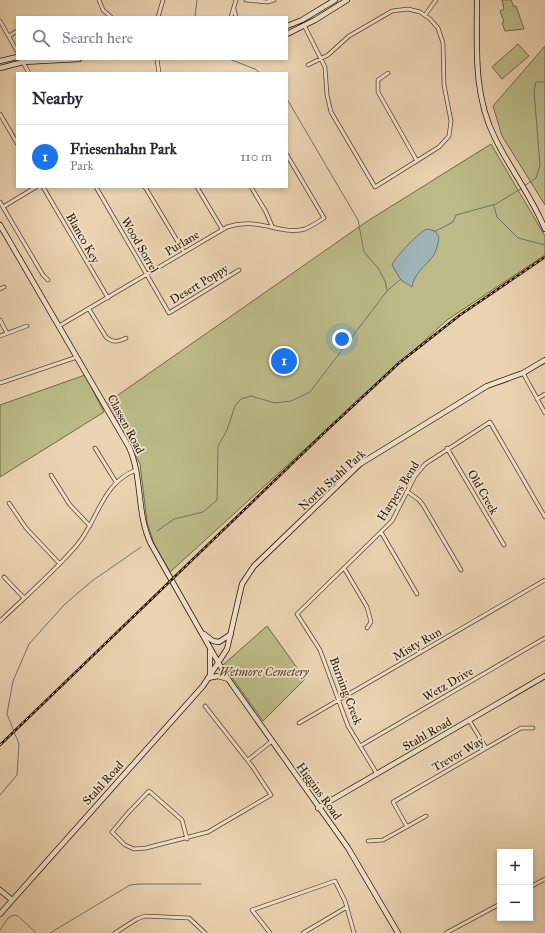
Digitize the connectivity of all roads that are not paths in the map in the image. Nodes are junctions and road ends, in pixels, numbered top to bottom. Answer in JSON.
{"nodes":[{"id":1,"x":99,"y":0,"type":"edge"},
{"id":2,"x":163,"y":0,"type":"edge"},
{"id":3,"x":236,"y":0,"type":"edge"},
{"id":4,"x":246,"y":0,"type":"edge"},
{"id":5,"x":274,"y":0,"type":"edge"},
{"id":6,"x":335,"y":0,"type":"edge"},
{"id":7,"x":347,"y":0,"type":"edge"},
{"id":8,"x":436,"y":0,"type":"edge"},
{"id":9,"x":477,"y":0,"type":"edge"},
{"id":10,"x":234,"y":7,"type":"junction"},
{"id":11,"x":425,"y":15,"type":"junction"},
{"id":12,"x":110,"y":16,"type":"edge"},
{"id":13,"x":158,"y":16,"type":"edge"},
{"id":14,"x":231,"y":16,"type":"edge"},
{"id":15,"x":236,"y":16,"type":"edge"},
{"id":16,"x":302,"y":20,"type":"junction"},
{"id":17,"x":0,"y":21,"type":"edge"},
{"id":18,"x":288,"y":26,"type":"edge"},
{"id":19,"x":305,"y":26,"type":"junction"},
{"id":20,"x":16,"y":32,"type":"edge"},
{"id":21,"x":288,"y":34,"type":"edge"},
{"id":22,"x":9,"y":36,"type":"junction"},
{"id":23,"x":16,"y":49,"type":"edge"},
{"id":24,"x":16,"y":57,"type":"edge"},
{"id":25,"x":322,"y":59,"type":"junction"},
{"id":26,"x":51,"y":60,"type":"edge"},
{"id":27,"x":157,"y":60,"type":"edge"},
{"id":28,"x":0,"y":61,"type":"edge"},
{"id":29,"x":22,"y":61,"type":"edge"},
{"id":30,"x":308,"y":65,"type":"dead end"},
{"id":31,"x":0,"y":68,"type":"edge"},
{"id":32,"x":28,"y":72,"type":"edge"},
{"id":33,"x":158,"y":72,"type":"edge"},
{"id":34,"x":388,"y":73,"type":"dead end"},
{"id":35,"x":0,"y":114,"type":"edge"},
{"id":36,"x":16,"y":141,"type":"edge"},
{"id":37,"x":288,"y":157,"type":"edge"},
{"id":38,"x":417,"y":161,"type":"junction"},
{"id":39,"x":34,"y":188,"type":"edge"},
{"id":40,"x":44,"y":188,"type":"edge"},
{"id":41,"x":97,"y":188,"type":"edge"},
{"id":42,"x":146,"y":188,"type":"edge"},
{"id":43,"x":198,"y":188,"type":"edge"},
{"id":44,"x":252,"y":188,"type":"edge"},
{"id":45,"x":0,"y":202,"type":"edge"},
{"id":46,"x":3,"y":207,"type":"junction"},
{"id":47,"x":538,"y":212,"type":"junction"},
{"id":48,"x":545,"y":220,"type":"edge"},
{"id":49,"x":0,"y":226,"type":"edge"},
{"id":50,"x":272,"y":226,"type":"junction"},
{"id":51,"x":222,"y":229,"type":"junction"},
{"id":52,"x":545,"y":229,"type":"edge"},
{"id":53,"x":184,"y":252,"type":"junction"},
{"id":54,"x":239,"y":270,"type":"dead end"},
{"id":55,"x":147,"y":275,"type":"junction"},
{"id":56,"x":48,"y":280,"type":"dead end"},
{"id":57,"x":108,"y":298,"type":"junction"},
{"id":58,"x":89,"y":309,"type":"junction"},
{"id":59,"x":170,"y":313,"type":"joint"},
{"id":60,"x":0,"y":320,"type":"edge"},
{"id":61,"x":27,"y":326,"type":"dead end"},
{"id":62,"x":59,"y":326,"type":"junction"},
{"id":63,"x":7,"y":333,"type":"junction"},
{"id":64,"x":0,"y":336,"type":"edge"},
{"id":65,"x":126,"y":338,"type":"dead end"},
{"id":66,"x":77,"y":357,"type":"junction"},
{"id":67,"x":545,"y":360,"type":"edge"},
{"id":68,"x":522,"y":373,"type":"junction"},
{"id":69,"x":0,"y":383,"type":"edge"},
{"id":70,"x":545,"y":394,"type":"edge"},
{"id":71,"x":537,"y":399,"type":"junction"},
{"id":72,"x":545,"y":413,"type":"edge"},
{"id":73,"x":95,"y":448,"type":"dead end"},
{"id":74,"x":447,"y":448,"type":"junction"},
{"id":75,"x":137,"y":469,"type":"junction"},
{"id":76,"x":51,"y":476,"type":"dead end"},
{"id":77,"x":116,"y":482,"type":"junction"},
{"id":78,"x":408,"y":492,"type":"junction"},
{"id":79,"x":10,"y":503,"type":"dead end"},
{"id":80,"x":545,"y":517,"type":"edge"},
{"id":81,"x":90,"y":526,"type":"junction"},
{"id":82,"x":382,"y":532,"type":"junction"},
{"id":83,"x":504,"y":545,"type":"dead end"},
{"id":84,"x":59,"y":563,"type":"junction"},
{"id":85,"x":344,"y":568,"type":"junction"},
{"id":86,"x":461,"y":570,"type":"dead end"},
{"id":87,"x":4,"y":577,"type":"dead end"},
{"id":88,"x":545,"y":580,"type":"edge"},
{"id":89,"x":417,"y":594,"type":"dead end"},
{"id":90,"x":24,"y":598,"type":"junction"},
{"id":91,"x":297,"y":614,"type":"joint"},
{"id":92,"x":0,"y":621,"type":"edge"},
{"id":93,"x":367,"y":628,"type":"dead end"},
{"id":94,"x":203,"y":634,"type":"junction"},
{"id":95,"x":231,"y":634,"type":"junction"},
{"id":96,"x":545,"y":638,"type":"edge"},
{"id":97,"x":210,"y":647,"type":"junction"},
{"id":98,"x":219,"y":663,"type":"junction"},
{"id":99,"x":545,"y":676,"type":"edge"},
{"id":100,"x":209,"y":677,"type":"junction"},
{"id":101,"x":229,"y":680,"type":"junction"},
{"id":102,"x":339,"y":700,"type":"junction"},
{"id":103,"x":205,"y":706,"type":"dead end"},
{"id":104,"x":469,"y":720,"type":"junction"},
{"id":105,"x":299,"y":723,"type":"dead end"},
{"id":106,"x":533,"y":728,"type":"dead end"},
{"id":107,"x":272,"y":741,"type":"junction"},
{"id":108,"x":360,"y":746,"type":"junction"},
{"id":109,"x":486,"y":748,"type":"junction"},
{"id":110,"x":248,"y":760,"type":"junction"},
{"id":111,"x":377,"y":774,"type":"junction"},
{"id":112,"x":318,"y":808,"type":"junction"},
{"id":113,"x":426,"y":816,"type":"dead end"},
{"id":114,"x":407,"y":827,"type":"junction"},
{"id":115,"x":187,"y":839,"type":"junction"},
{"id":116,"x":368,"y":841,"type":"dead end"},
{"id":117,"x":545,"y":879,"type":"edge"},
{"id":118,"x":533,"y":885,"type":"edge"},
{"id":119,"x":0,"y":890,"type":"edge"},
{"id":120,"x":12,"y":900,"type":"junction"},
{"id":121,"x":497,"y":906,"type":"edge"},
{"id":122,"x":347,"y":907,"type":"junction"},
{"id":123,"x":0,"y":914,"type":"edge"},
{"id":124,"x":115,"y":933,"type":"edge"},
{"id":125,"x":205,"y":933,"type":"edge"},
{"id":126,"x":270,"y":933,"type":"edge"},
{"id":127,"x":303,"y":933,"type":"edge"},
{"id":128,"x":354,"y":933,"type":"edge"},
{"id":129,"x":398,"y":933,"type":"edge"},
{"id":130,"x":446,"y":933,"type":"edge"}],
"edges":[{"from":1,"to":12,"type":"street"},
{"from":2,"to":13,"type":"street"},
{"from":3,"to":10,"type":"street"},
{"from":4,"to":5,"type":"street"},
{"from":6,"to":16,"type":"street"},
{"from":7,"to":19,"type":"street"},
{"from":8,"to":11,"type":"street"},
{"from":9,"to":47,"type":"street"},
{"from":10,"to":14,"type":"street"},
{"from":10,"to":15,"type":"street"},
{"from":11,"to":25,"type":"street"},
{"from":11,"to":38,"type":"street"},
{"from":16,"to":18,"type":"street"},
{"from":16,"to":19,"type":"street"},
{"from":17,"to":22,"type":"street"},
{"from":19,"to":21,"type":"street"},
{"from":19,"to":25,"type":"street"},
{"from":20,"to":22,"type":"street"},
{"from":22,"to":23,"type":"street"},
{"from":24,"to":28,"type":"street"},
{"from":25,"to":30,"type":"street"},
{"from":25,"to":38,"type":"street"},
{"from":26,"to":29,"type":"street"},
{"from":27,"to":33,"type":"street"},
{"from":29,"to":31,"type":"street"},
{"from":29,"to":32,"type":"street"},
{"from":34,"to":38,"type":"street"},
{"from":35,"to":36,"type":"street"},
{"from":37,"to":50,"type":"street","name":"Purlane"},
{"from":39,"to":46,"type":"street"},
{"from":40,"to":57,"type":"street","name":"Blanco Key"},
{"from":41,"to":55,"type":"street","name":"Wood Sorrel"},
{"from":42,"to":53,"type":"street"},
{"from":43,"to":51,"type":"street"},
{"from":44,"to":50,"type":"street"},
{"from":45,"to":46,"type":"street"},
{"from":46,"to":56,"type":"street"},
{"from":47,"to":48,"type":"street"},
{"from":47,"to":52,"type":"street"},
{"from":49,"to":62,"type":"street","name":"Classen Road"},
{"from":50,"to":51,"type":"street","name":"Purlane"},
{"from":51,"to":53,"type":"street","name":"Purlane"},
{"from":53,"to":55,"type":"street","name":"Purlane"},
{"from":54,"to":59,"type":"street","name":"Desert Poppy"},
{"from":55,"to":57,"type":"street","name":"Purlane"},
{"from":55,"to":59,"type":"street","name":"Wood Sorrel"},
{"from":57,"to":58,"type":"street","name":"Purlane"},
{"from":58,"to":62,"type":"street","name":"Purlane"},
{"from":58,"to":65,"type":"street"},
{"from":60,"to":63,"type":"street"},
{"from":61,"to":63,"type":"street"},
{"from":62,"to":66,"type":"street","name":"Classen Road"},
{"from":63,"to":64,"type":"street"},
{"from":66,"to":69,"type":"street"},
{"from":66,"to":75,"type":"street","name":"Classen Road"},
{"from":67,"to":68,"type":"street","name":"North Stahl Park"},
{"from":68,"to":71,"type":"street"},
{"from":68,"to":95,"type":"street","name":"North Stahl Park"},
{"from":70,"to":71,"type":"street"},
{"from":71,"to":72,"type":"street"},
{"from":73,"to":77,"type":"street"},
{"from":74,"to":78,"type":"street","name":"Harpers Bend"},
{"from":74,"to":80,"type":"street","name":"Harpers Bend"},
{"from":74,"to":83,"type":"street","name":"Old Creek"},
{"from":75,"to":77,"type":"street"},
{"from":75,"to":94,"type":"street","name":"Classen Road"},
{"from":76,"to":81,"type":"street"},
{"from":77,"to":81,"type":"street"},
{"from":78,"to":82,"type":"street","name":"Harpers Bend"},
{"from":78,"to":86,"type":"street"},
{"from":79,"to":84,"type":"street"},
{"from":81,"to":84,"type":"street"},
{"from":82,"to":85,"type":"street","name":"Harpers Bend"},
{"from":82,"to":89,"type":"street"},
{"from":84,"to":90,"type":"street"},
{"from":85,"to":91,"type":"street","name":"Harpers Bend"},
{"from":85,"to":93,"type":"street"},
{"from":87,"to":90,"type":"street"},
{"from":88,"to":102,"type":"street","name":"Misty Run"},
{"from":90,"to":92,"type":"street"},
{"from":91,"to":102,"type":"street","name":"Burning Creek"},
{"from":94,"to":95,"type":"street"},
{"from":94,"to":97,"type":"street","name":"Classen Road"},
{"from":95,"to":98,"type":"street","name":"North Stahl Park"},
{"from":96,"to":108,"type":"street","name":"Wetz Drive"},
{"from":97,"to":98,"type":"street","name":"Classen Road"},
{"from":97,"to":100,"type":"street"},
{"from":98,"to":100,"type":"street","name":"Stahl Road"},
{"from":98,"to":101,"type":"street","name":"Higgins Road"},
{"from":99,"to":104,"type":"street","name":"Stahl Road"},
{"from":100,"to":101,"type":"street"},
{"from":100,"to":120,"type":"street","name":"Stahl Road"},
{"from":101,"to":107,"type":"street","name":"Higgins Road"},
{"from":102,"to":105,"type":"street","name":"Misty Run"},
{"from":102,"to":108,"type":"street","name":"Burning Creek"},
{"from":103,"to":110,"type":"street"},
{"from":104,"to":109,"type":"street"},
{"from":104,"to":111,"type":"street","name":"Stahl Road"},
{"from":106,"to":109,"type":"street","name":"Trevor Way"},
{"from":107,"to":110,"type":"street"},
{"from":107,"to":112,"type":"street","name":"Higgins Road"},
{"from":108,"to":111,"type":"street","name":"Burning Creek"},
{"from":109,"to":114,"type":"street","name":"Trevor Way"},
{"from":110,"to":115,"type":"street"},
{"from":111,"to":112,"type":"street","name":"Stahl Road"},
{"from":112,"to":129,"type":"street","name":"Higgins Road"},
{"from":113,"to":114,"type":"street"},
{"from":114,"to":116,"type":"street"},
{"from":115,"to":115,"type":"street"},
{"from":117,"to":118,"type":"street"},
{"from":119,"to":120,"type":"street"},
{"from":120,"to":123,"type":"street","name":"Stahl Road"},
{"from":121,"to":130,"type":"street"},
{"from":122,"to":126,"type":"street"},
{"from":122,"to":127,"type":"street"},
{"from":122,"to":128,"type":"street"},
{"from":124,"to":125,"type":"street"}]}
